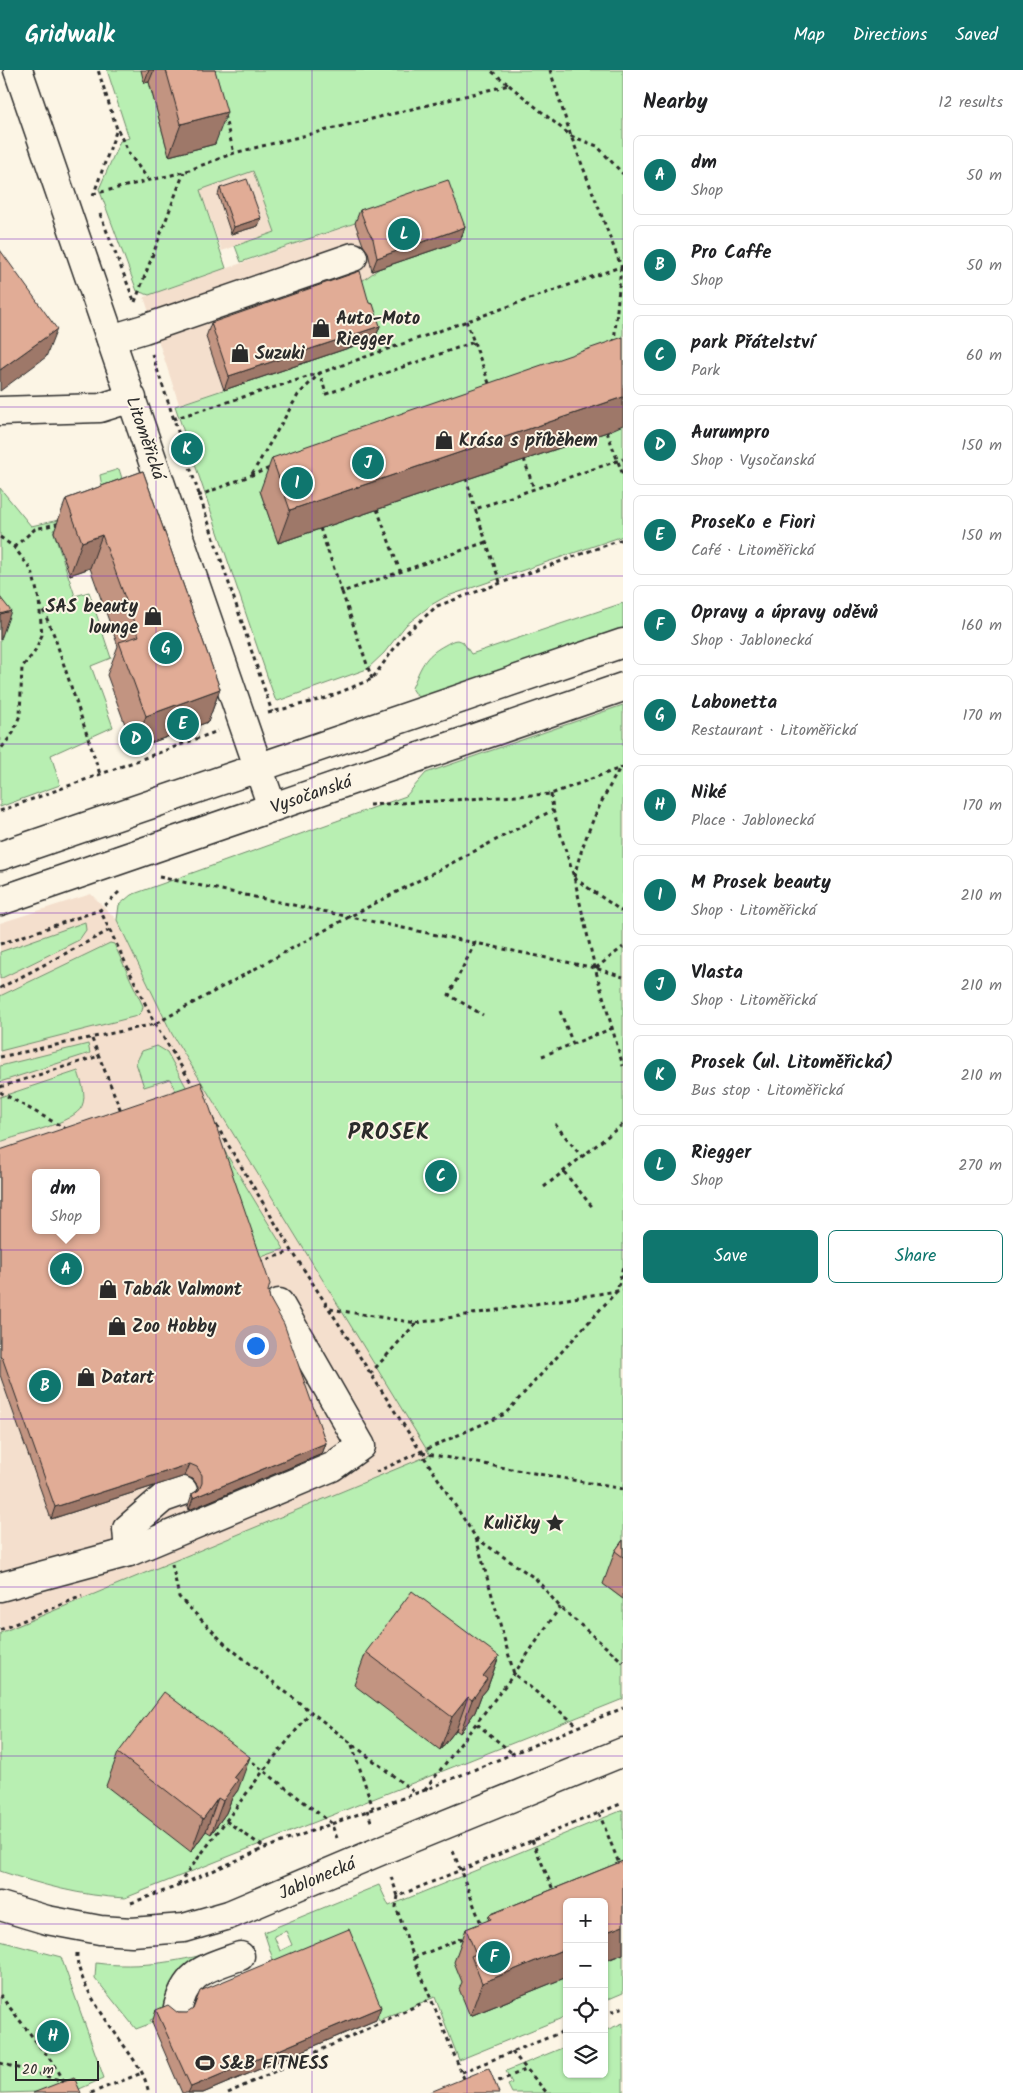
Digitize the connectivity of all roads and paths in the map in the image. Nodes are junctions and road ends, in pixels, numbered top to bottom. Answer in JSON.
{"nodes":[{"id":1,"x":18,"y":70,"type":"edge"},
{"id":2,"x":98,"y":70,"type":"edge"},
{"id":3,"x":490,"y":70,"type":"edge"},
{"id":4,"x":550,"y":70,"type":"edge"},
{"id":5,"x":509,"y":85,"type":"junction"},
{"id":6,"x":222,"y":107,"type":"edge"},
{"id":7,"x":118,"y":130,"type":"junction"},
{"id":8,"x":571,"y":136,"type":"junction"},
{"id":9,"x":234,"y":153,"type":"junction"},
{"id":10,"x":184,"y":172,"type":"junction"},
{"id":11,"x":623,"y":174,"type":"edge"},
{"id":12,"x":148,"y":179,"type":"junction"},
{"id":13,"x":92,"y":194,"type":"junction"},
{"id":14,"x":96,"y":203,"type":"dead end"},
{"id":15,"x":99,"y":212,"type":"dead end"},
{"id":16,"x":353,"y":257,"type":"dead end"},
{"id":17,"x":622,"y":267,"type":"edge"},
{"id":18,"x":135,"y":303,"type":"junction"},
{"id":19,"x":466,"y":321,"type":"junction"},
{"id":20,"x":144,"y":329,"type":"junction"},
{"id":21,"x":111,"y":339,"type":"junction"},
{"id":22,"x":474,"y":342,"type":"junction"},
{"id":23,"x":614,"y":351,"type":"edge"},
{"id":24,"x":320,"y":373,"type":"junction"},
{"id":25,"x":492,"y":392,"type":"edge"},
{"id":26,"x":132,"y":398,"type":"junction"},
{"id":27,"x":0,"y":411,"type":"edge"},
{"id":28,"x":173,"y":419,"type":"junction"},
{"id":29,"x":607,"y":432,"type":"edge"},
{"id":30,"x":524,"y":459,"type":"edge"},
{"id":31,"x":623,"y":459,"type":"edge"},
{"id":32,"x":618,"y":461,"type":"junction"},
{"id":33,"x":278,"y":465,"type":"edge"},
{"id":34,"x":252,"y":474,"type":"junction"},
{"id":35,"x":623,"y":475,"type":"edge"},
{"id":36,"x":466,"y":478,"type":"edge"},
{"id":37,"x":534,"y":490,"type":"junction"},
{"id":38,"x":198,"y":496,"type":"junction"},
{"id":39,"x":377,"y":509,"type":"edge"},
{"id":40,"x":475,"y":510,"type":"junction"},
{"id":41,"x":64,"y":522,"type":"dead end"},
{"id":42,"x":320,"y":528,"type":"edge"},
{"id":43,"x":0,"y":537,"type":"edge"},
{"id":44,"x":623,"y":540,"type":"edge"},
{"id":45,"x":486,"y":542,"type":"junction"},
{"id":46,"x":14,"y":547,"type":"junction"},
{"id":47,"x":400,"y":571,"type":"junction"},
{"id":48,"x":500,"y":582,"type":"junction"},
{"id":49,"x":342,"y":592,"type":"junction"},
{"id":50,"x":39,"y":600,"type":"junction"},
{"id":51,"x":623,"y":643,"type":"edge"},
{"id":52,"x":372,"y":679,"type":"junction"},
{"id":53,"x":623,"y":687,"type":"edge"},
{"id":54,"x":326,"y":698,"type":"dead end"},
{"id":55,"x":272,"y":712,"type":"dead end"},
{"id":56,"x":218,"y":731,"type":"dead end"},
{"id":57,"x":0,"y":750,"type":"edge"},
{"id":58,"x":260,"y":768,"type":"junction"},
{"id":59,"x":622,"y":768,"type":"edge"},
{"id":60,"x":100,"y":774,"type":"junction"},
{"id":61,"x":551,"y":794,"type":"junction"},
{"id":62,"x":362,"y":805,"type":"dead end"},
{"id":63,"x":272,"y":807,"type":"junction"},
{"id":64,"x":553,"y":810,"type":"junction"},
{"id":65,"x":0,"y":811,"type":"edge"},
{"id":66,"x":0,"y":856,"type":"edge"},
{"id":67,"x":168,"y":873,"type":"dead end"},
{"id":68,"x":158,"y":876,"type":"junction"},
{"id":69,"x":574,"y":877,"type":"junction"},
{"id":70,"x":150,"y":880,"type":"dead end"},
{"id":71,"x":126,"y":889,"type":"dead end"},
{"id":72,"x":0,"y":901,"type":"edge"},
{"id":73,"x":100,"y":910,"type":"junction"},
{"id":74,"x":623,"y":912,"type":"edge"},
{"id":75,"x":349,"y":917,"type":"junction"},
{"id":76,"x":110,"y":930,"type":"junction"},
{"id":77,"x":475,"y":942,"type":"junction"},
{"id":78,"x":0,"y":944,"type":"edge"},
{"id":79,"x":623,"y":947,"type":"edge"},
{"id":80,"x":595,"y":968,"type":"junction"},
{"id":81,"x":623,"y":977,"type":"edge"},
{"id":82,"x":0,"y":988,"type":"edge"},
{"id":83,"x":560,"y":1011,"type":"dead end"},
{"id":84,"x":483,"y":1014,"type":"dead end"},
{"id":85,"x":155,"y":1024,"type":"junction"},
{"id":86,"x":613,"y":1028,"type":"junction"},
{"id":87,"x":92,"y":1039,"type":"junction"},
{"id":88,"x":573,"y":1044,"type":"junction"},
{"id":89,"x":99,"y":1056,"type":"junction"},
{"id":90,"x":542,"y":1056,"type":"dead end"},
{"id":91,"x":0,"y":1057,"type":"edge"},
{"id":92,"x":623,"y":1066,"type":"edge"},
{"id":93,"x":192,"y":1084,"type":"junction"},
{"id":94,"x":0,"y":1088,"type":"edge"},
{"id":95,"x":184,"y":1088,"type":"edge"},
{"id":96,"x":0,"y":1092,"type":"edge"},
{"id":97,"x":197,"y":1093,"type":"edge"},
{"id":98,"x":130,"y":1108,"type":"edge"},
{"id":99,"x":207,"y":1110,"type":"edge"},
{"id":100,"x":121,"y":1111,"type":"junction"},
{"id":101,"x":112,"y":1114,"type":"edge"},
{"id":102,"x":556,"y":1124,"type":"dead end"},
{"id":103,"x":623,"y":1124,"type":"edge"},
{"id":104,"x":75,"y":1126,"type":"edge"},
{"id":105,"x":66,"y":1129,"type":"junction"},
{"id":106,"x":57,"y":1132,"type":"edge"},
{"id":107,"x":582,"y":1157,"type":"junction"},
{"id":108,"x":564,"y":1172,"type":"junction"},
{"id":109,"x":544,"y":1187,"type":"dead end"},
{"id":110,"x":594,"y":1209,"type":"dead end"},
{"id":111,"x":292,"y":1252,"type":"junction"},
{"id":112,"x":254,"y":1264,"type":"edge"},
{"id":113,"x":623,"y":1266,"type":"edge"},
{"id":114,"x":623,"y":1290,"type":"edge"},
{"id":115,"x":617,"y":1291,"type":"junction"},
{"id":116,"x":279,"y":1303,"type":"dead end"},
{"id":117,"x":330,"y":1309,"type":"junction"},
{"id":118,"x":416,"y":1324,"type":"junction"},
{"id":119,"x":370,"y":1374,"type":"junction"},
{"id":120,"x":421,"y":1453,"type":"junction"},
{"id":121,"x":623,"y":1489,"type":"edge"},
{"id":122,"x":183,"y":1491,"type":"dead end"},
{"id":123,"x":476,"y":1538,"type":"junction"},
{"id":124,"x":129,"y":1552,"type":"junction"},
{"id":125,"x":171,"y":1559,"type":"dead end"},
{"id":126,"x":0,"y":1587,"type":"edge"},
{"id":127,"x":560,"y":1607,"type":"junction"},
{"id":128,"x":623,"y":1662,"type":"edge"},
{"id":129,"x":514,"y":1674,"type":"junction"},
{"id":130,"x":623,"y":1708,"type":"edge"},
{"id":131,"x":311,"y":1712,"type":"junction"},
{"id":132,"x":477,"y":1724,"type":"junction"},
{"id":133,"x":578,"y":1726,"type":"junction"},
{"id":134,"x":352,"y":1743,"type":"junction"},
{"id":135,"x":623,"y":1752,"type":"edge"},
{"id":136,"x":241,"y":1753,"type":"edge"},
{"id":137,"x":512,"y":1753,"type":"junction"},
{"id":138,"x":264,"y":1770,"type":"junction"},
{"id":139,"x":425,"y":1790,"type":"junction"},
{"id":140,"x":415,"y":1793,"type":"junction"},
{"id":141,"x":373,"y":1808,"type":"junction"},
{"id":142,"x":599,"y":1813,"type":"dead end"},
{"id":143,"x":226,"y":1821,"type":"junction"},
{"id":144,"x":331,"y":1823,"type":"junction"},
{"id":145,"x":532,"y":1840,"type":"dead end"},
{"id":146,"x":265,"y":1848,"type":"junction"},
{"id":147,"x":349,"y":1864,"type":"junction"},
{"id":148,"x":460,"y":1870,"type":"dead end"},
{"id":149,"x":623,"y":1873,"type":"edge"},
{"id":150,"x":178,"y":1886,"type":"junction"},
{"id":151,"x":398,"y":1896,"type":"dead end"},
{"id":152,"x":558,"y":1900,"type":"edge"},
{"id":153,"x":0,"y":1906,"type":"edge"},
{"id":154,"x":122,"y":1906,"type":"dead end"},
{"id":155,"x":229,"y":1915,"type":"junction"},
{"id":156,"x":483,"y":1929,"type":"edge"},
{"id":157,"x":475,"y":1933,"type":"edge"},
{"id":158,"x":77,"y":1952,"type":"dead end"},
{"id":159,"x":414,"y":1958,"type":"junction"},
{"id":160,"x":0,"y":1995,"type":"edge"},
{"id":161,"x":431,"y":1999,"type":"junction"},
{"id":162,"x":623,"y":2007,"type":"edge"},
{"id":163,"x":177,"y":2012,"type":"edge"},
{"id":164,"x":608,"y":2013,"type":"edge"},
{"id":165,"x":563,"y":2032,"type":"edge"},
{"id":166,"x":512,"y":2052,"type":"junction"},
{"id":167,"x":0,"y":2063,"type":"edge"},
{"id":168,"x":528,"y":2070,"type":"junction"},
{"id":169,"x":462,"y":2072,"type":"junction"},
{"id":170,"x":142,"y":2073,"type":"junction"},
{"id":171,"x":64,"y":2081,"type":"junction"},
{"id":172,"x":66,"y":2086,"type":"edge"},
{"id":173,"x":486,"y":2086,"type":"edge"},
{"id":174,"x":466,"y":2087,"type":"edge"},
{"id":175,"x":91,"y":2093,"type":"edge"},
{"id":176,"x":149,"y":2093,"type":"edge"},
{"id":177,"x":228,"y":2093,"type":"edge"},
{"id":178,"x":547,"y":2093,"type":"edge"}],
"edges":[{"from":1,"to":21,"type":"street","name":"Litoměřická"},
{"from":2,"to":7,"type":"path"},
{"from":3,"to":5,"type":"path"},
{"from":4,"to":8,"type":"path"},
{"from":5,"to":8,"type":"path"},
{"from":5,"to":9,"type":"path"},
{"from":6,"to":9,"type":"path"},
{"from":7,"to":12,"type":"path"},
{"from":7,"to":13,"type":"path"},
{"from":8,"to":11,"type":"path"},
{"from":8,"to":17,"type":"path"},
{"from":9,"to":10,"type":"path"},
{"from":10,"to":12,"type":"path"},
{"from":10,"to":18,"type":"path"},
{"from":12,"to":13,"type":"path"},
{"from":13,"to":14,"type":"path"},
{"from":15,"to":18,"type":"path"},
{"from":16,"to":20,"type":"street"},
{"from":17,"to":19,"type":"path"},
{"from":17,"to":23,"type":"path"},
{"from":18,"to":20,"type":"path"},
{"from":19,"to":22,"type":"path"},
{"from":19,"to":24,"type":"path"},
{"from":20,"to":21,"type":"street"},
{"from":20,"to":28,"type":"path"},
{"from":21,"to":26,"type":"street","name":"Litoměřická"},
{"from":22,"to":24,"type":"path"},
{"from":22,"to":25,"type":"path"},
{"from":24,"to":28,"type":"path"},
{"from":24,"to":34,"type":"path"},
{"from":26,"to":27,"type":"street"},
{"from":26,"to":58,"type":"street","name":"Litoměřická"},
{"from":28,"to":38,"type":"path"},
{"from":29,"to":32,"type":"path"},
{"from":30,"to":37,"type":"path"},
{"from":31,"to":32,"type":"path"},
{"from":32,"to":35,"type":"path"},
{"from":32,"to":37,"type":"path"},
{"from":33,"to":34,"type":"path"},
{"from":34,"to":38,"type":"path"},
{"from":36,"to":40,"type":"path"},
{"from":37,"to":40,"type":"path"},
{"from":38,"to":55,"type":"path"},
{"from":39,"to":47,"type":"path"},
{"from":40,"to":45,"type":"path"},
{"from":41,"to":46,"type":"path"},
{"from":42,"to":49,"type":"path"},
{"from":43,"to":46,"type":"path"},
{"from":44,"to":48,"type":"path"},
{"from":45,"to":47,"type":"path"},
{"from":45,"to":48,"type":"path"},
{"from":46,"to":50,"type":"path"},
{"from":47,"to":49,"type":"path"},
{"from":48,"to":52,"type":"path"},
{"from":49,"to":52,"type":"path"},
{"from":50,"to":57,"type":"path"},
{"from":50,"to":60,"type":"path"},
{"from":51,"to":58,"type":"street"},
{"from":52,"to":54,"type":"path"},
{"from":53,"to":63,"type":"street","name":"Vysočanská"},
{"from":56,"to":60,"type":"path"},
{"from":58,"to":63,"type":"street","name":"Litoměřická"},
{"from":58,"to":66,"type":"street"},
{"from":59,"to":61,"type":"path"},
{"from":59,"to":69,"type":"path"},
{"from":60,"to":65,"type":"path"},
{"from":61,"to":62,"type":"path"},
{"from":61,"to":64,"type":"path"},
{"from":63,"to":72,"type":"street","name":"Vysočanská"},
{"from":64,"to":69,"type":"path"},
{"from":64,"to":75,"type":"path"},
{"from":67,"to":68,"type":"path"},
{"from":68,"to":70,"type":"path"},
{"from":68,"to":75,"type":"path"},
{"from":69,"to":74,"type":"path"},
{"from":69,"to":80,"type":"path"},
{"from":71,"to":73,"type":"path"},
{"from":73,"to":76,"type":"path"},
{"from":73,"to":78,"type":"path"},
{"from":75,"to":77,"type":"path"},
{"from":75,"to":85,"type":"path"},
{"from":76,"to":82,"type":"path"},
{"from":76,"to":85,"type":"path"},
{"from":77,"to":80,"type":"path"},
{"from":77,"to":84,"type":"path"},
{"from":79,"to":80,"type":"path"},
{"from":80,"to":81,"type":"path"},
{"from":80,"to":86,"type":"path"},
{"from":83,"to":88,"type":"path"},
{"from":85,"to":87,"type":"path"},
{"from":85,"to":93,"type":"path"},
{"from":86,"to":88,"type":"path"},
{"from":86,"to":92,"type":"path"},
{"from":87,"to":89,"type":"path"},
{"from":87,"to":91,"type":"path"},
{"from":88,"to":90,"type":"path"},
{"from":89,"to":94,"type":"path"},
{"from":89,"to":100,"type":"path"},
{"from":93,"to":95,"type":"path"},
{"from":93,"to":97,"type":"path"},
{"from":96,"to":105,"type":"path"},
{"from":98,"to":100,"type":"path"},
{"from":99,"to":111,"type":"path"},
{"from":100,"to":101,"type":"path"},
{"from":102,"to":107,"type":"path"},
{"from":103,"to":107,"type":"path"},
{"from":104,"to":105,"type":"path"},
{"from":105,"to":106,"type":"path"},
{"from":107,"to":108,"type":"path"},
{"from":108,"to":109,"type":"path"},
{"from":108,"to":110,"type":"path"},
{"from":111,"to":112,"type":"path"},
{"from":111,"to":117,"type":"path"},
{"from":113,"to":115,"type":"path"},
{"from":114,"to":115,"type":"path"},
{"from":115,"to":118,"type":"path"},
{"from":115,"to":120,"type":"path"},
{"from":116,"to":124,"type":"street"},
{"from":117,"to":118,"type":"path"},
{"from":117,"to":119,"type":"path"},
{"from":118,"to":119,"type":"path"},
{"from":119,"to":120,"type":"path"},
{"from":120,"to":121,"type":"path"},
{"from":120,"to":123,"type":"path"},
{"from":122,"to":124,"type":"street"},
{"from":123,"to":127,"type":"path"},
{"from":123,"to":129,"type":"path"},
{"from":124,"to":126,"type":"street"},
{"from":125,"to":131,"type":"path"},
{"from":127,"to":128,"type":"path"},
{"from":127,"to":129,"type":"path"},
{"from":129,"to":132,"type":"path"},
{"from":129,"to":133,"type":"path"},
{"from":130,"to":133,"type":"path"},
{"from":131,"to":134,"type":"path"},
{"from":131,"to":138,"type":"path"},
{"from":132,"to":137,"type":"path"},
{"from":132,"to":139,"type":"path"},
{"from":133,"to":137,"type":"path"},
{"from":134,"to":140,"type":"path"},
{"from":134,"to":141,"type":"path"},
{"from":135,"to":147,"type":"street","name":"Jablonecká"},
{"from":136,"to":138,"type":"path"},
{"from":137,"to":139,"type":"path"},
{"from":138,"to":143,"type":"path"},
{"from":138,"to":144,"type":"path"},
{"from":139,"to":140,"type":"path"},
{"from":140,"to":141,"type":"path"},
{"from":141,"to":144,"type":"path"},
{"from":142,"to":149,"type":"path"},
{"from":143,"to":146,"type":"path"},
{"from":143,"to":150,"type":"path"},
{"from":144,"to":146,"type":"path"},
{"from":144,"to":147,"type":"path"},
{"from":145,"to":152,"type":"path"},
{"from":146,"to":150,"type":"path"},
{"from":147,"to":155,"type":"street","name":"Jablonecká"},
{"from":148,"to":156,"type":"path"},
{"from":150,"to":154,"type":"path"},
{"from":151,"to":159,"type":"path"},
{"from":153,"to":155,"type":"street","name":"Jablonecká"},
{"from":155,"to":163,"type":"street"},
{"from":157,"to":159,"type":"path"},
{"from":158,"to":170,"type":"path"},
{"from":159,"to":161,"type":"path"},
{"from":160,"to":171,"type":"path"},
{"from":161,"to":169,"type":"path"},
{"from":161,"to":177,"type":"path"},
{"from":162,"to":164,"type":"path"},
{"from":165,"to":166,"type":"path"},
{"from":166,"to":168,"type":"path"},
{"from":166,"to":169,"type":"path"},
{"from":167,"to":171,"type":"path"},
{"from":168,"to":173,"type":"path"},
{"from":168,"to":178,"type":"path"},
{"from":169,"to":174,"type":"path"},
{"from":170,"to":175,"type":"path"},
{"from":170,"to":176,"type":"path"},
{"from":171,"to":172,"type":"path"}]}
